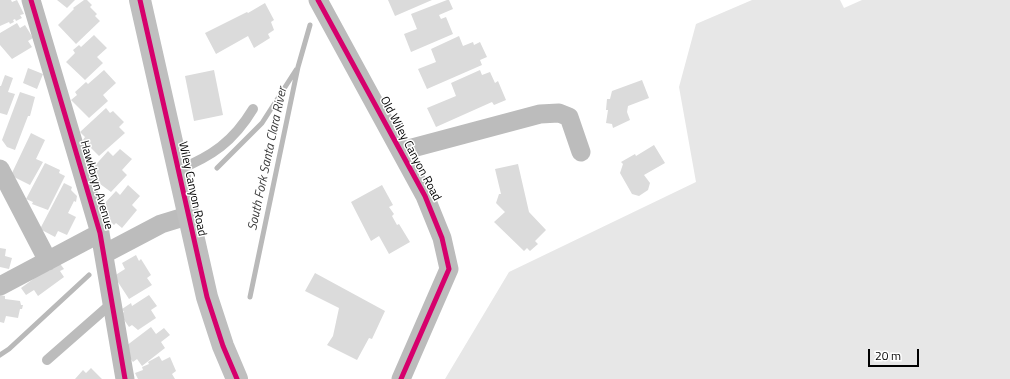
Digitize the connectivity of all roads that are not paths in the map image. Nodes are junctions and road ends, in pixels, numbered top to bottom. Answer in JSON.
{"nodes":[{"id":1,"x":31,"y":0,"type":"edge"},
{"id":2,"x":140,"y":0,"type":"edge"},
{"id":3,"x":318,"y":0,"type":"edge"},
{"id":4,"x":253,"y":109,"type":"dead end"},
{"id":5,"x":401,"y":151,"type":"junction"},
{"id":6,"x":581,"y":152,"type":"dead end"},
{"id":7,"x":178,"y":170,"type":"junction"},
{"id":8,"x":1,"y":173,"type":"edge"},
{"id":9,"x":187,"y":216,"type":"junction"},
{"id":10,"x":100,"y":233,"type":"junction"},
{"id":11,"x":104,"y":254,"type":"junction"},
{"id":12,"x":48,"y":261,"type":"junction"},
{"id":13,"x":0,"y":286,"type":"edge"},
{"id":14,"x":112,"y":303,"type":"junction"},
{"id":15,"x":47,"y":360,"type":"dead end"},
{"id":16,"x":125,"y":379,"type":"edge"},
{"id":17,"x":238,"y":379,"type":"edge"},
{"id":18,"x":401,"y":379,"type":"edge"}],
"edges":[{"from":1,"to":10,"type":"street","name":"Hawkbryn Avenue"},
{"from":2,"to":7,"type":"street","name":"Wiley Canyon Road"},
{"from":3,"to":5,"type":"street","name":"Old Wiley Canyon Road"},
{"from":4,"to":7,"type":"lane"},
{"from":5,"to":6,"type":"street"},
{"from":5,"to":18,"type":"street","name":"Old Wiley Canyon Road"},
{"from":7,"to":9,"type":"street","name":"Wiley Canyon Road"},
{"from":8,"to":12,"type":"street"},
{"from":9,"to":11,"type":"street"},
{"from":9,"to":17,"type":"street","name":"Wiley Canyon Road"},
{"from":10,"to":11,"type":"street","name":"Hawkbryn Avenue"},
{"from":10,"to":12,"type":"street"},
{"from":11,"to":14,"type":"street","name":"Hawkbryn Avenue"},
{"from":12,"to":13,"type":"street"},
{"from":14,"to":15,"type":"lane"},
{"from":14,"to":16,"type":"street","name":"Hawkbryn Avenue"}]}
